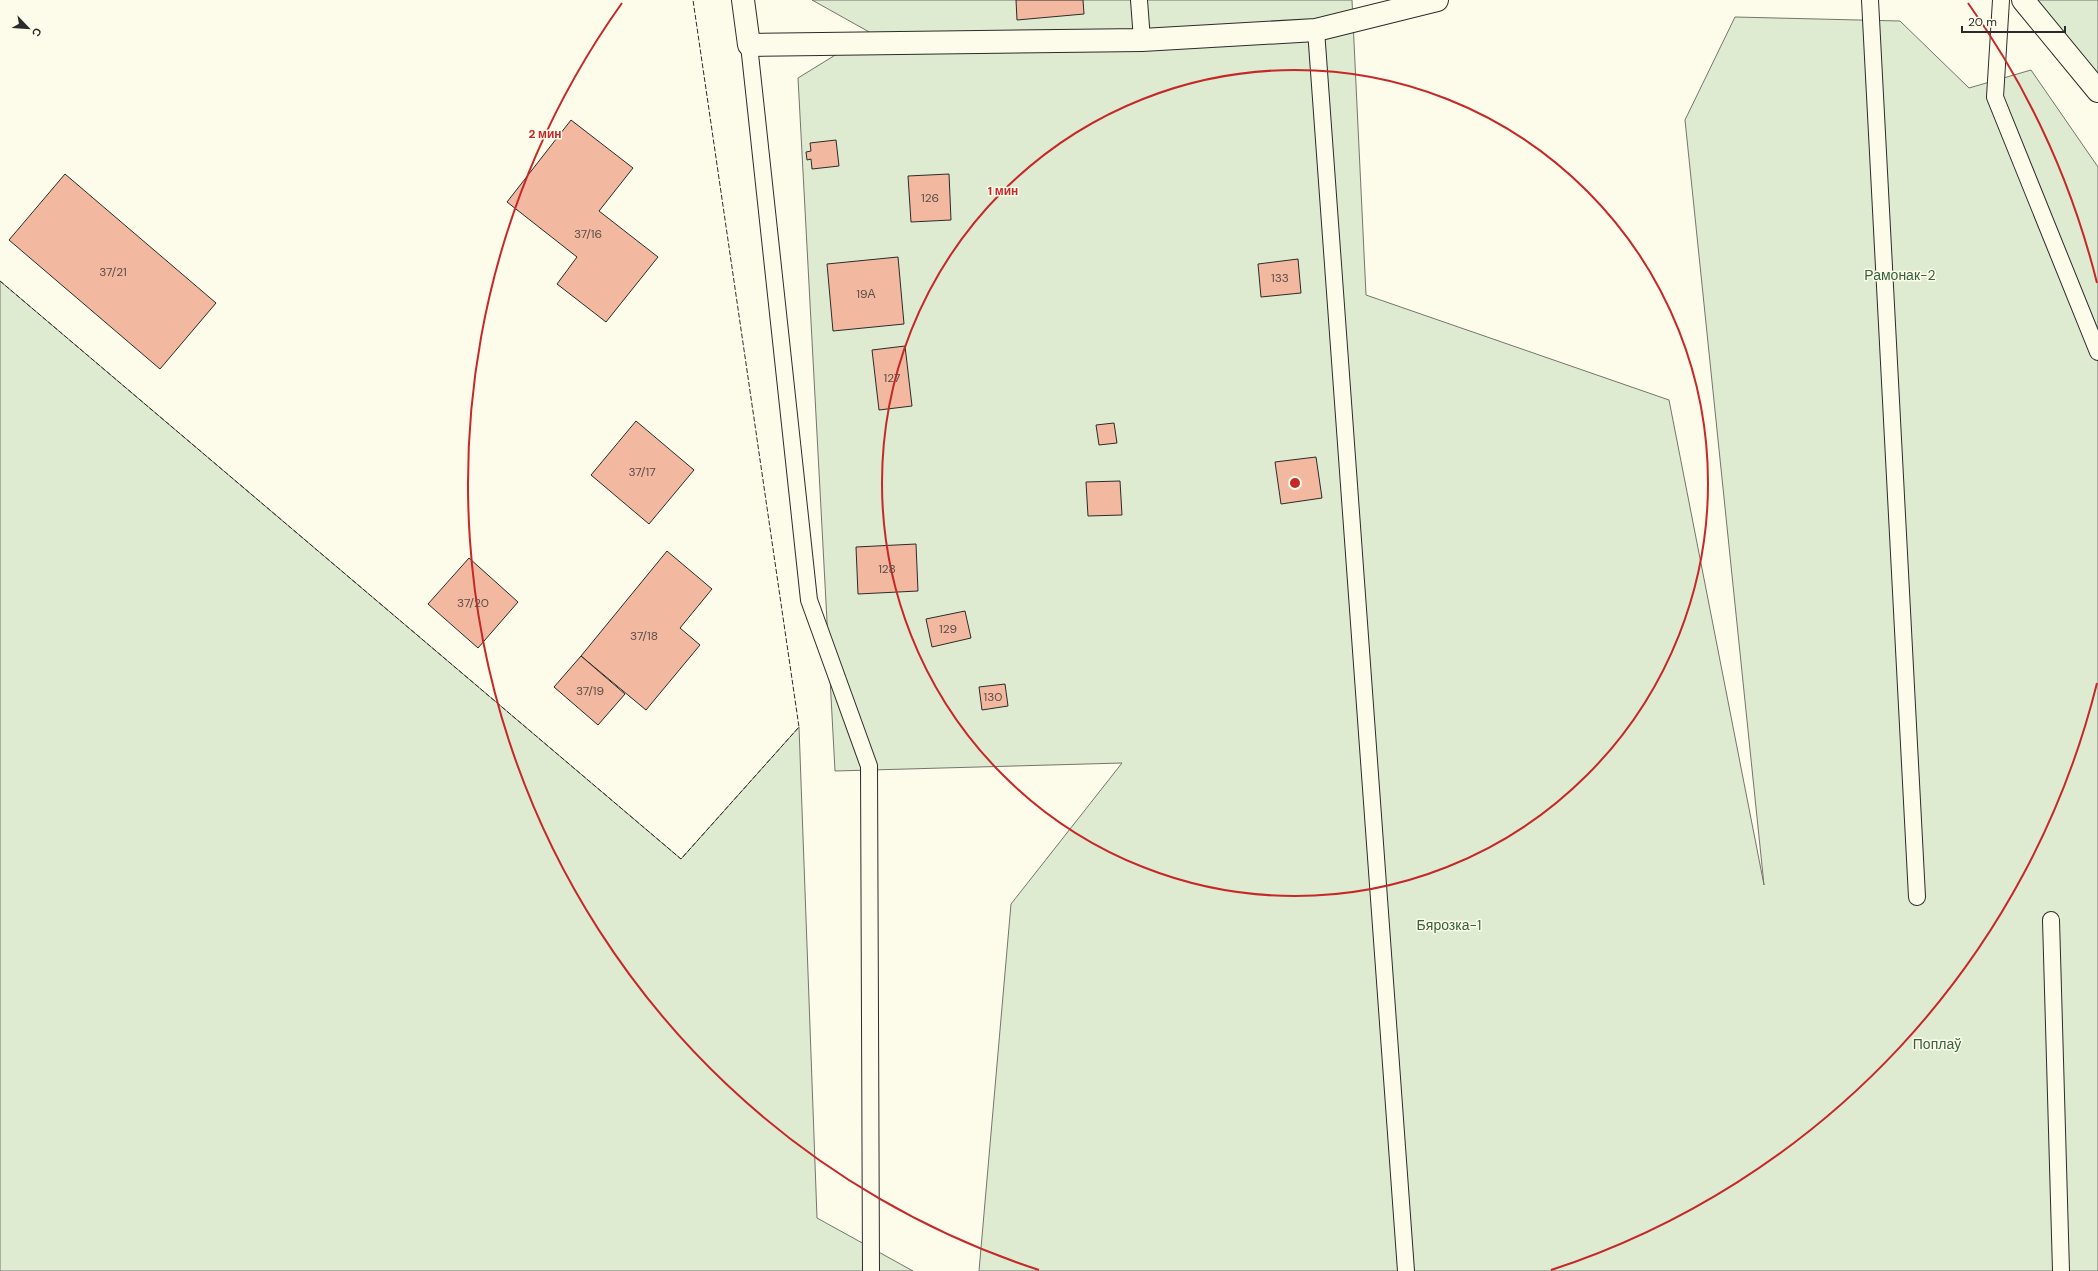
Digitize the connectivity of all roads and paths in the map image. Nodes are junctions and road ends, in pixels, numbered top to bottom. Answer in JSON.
{"nodes":[{"id":1,"x":743,"y":0,"type":"edge"},
{"id":2,"x":1139,"y":0,"type":"edge"},
{"id":3,"x":1437,"y":0,"type":"edge"},
{"id":4,"x":1870,"y":0,"type":"edge"},
{"id":5,"x":2001,"y":0,"type":"edge"},
{"id":6,"x":2023,"y":0,"type":"edge"},
{"id":7,"x":1316,"y":30,"type":"junction"},
{"id":8,"x":1142,"y":40,"type":"junction"},
{"id":9,"x":749,"y":45,"type":"junction"},
{"id":10,"x":2098,"y":91,"type":"edge"},
{"id":11,"x":2098,"y":352,"type":"edge"},
{"id":12,"x":1917,"y":897,"type":"dead end"},
{"id":13,"x":2052,"y":920,"type":"dead end"},
{"id":14,"x":871,"y":1271,"type":"edge"},
{"id":15,"x":1406,"y":1271,"type":"edge"},
{"id":16,"x":2061,"y":1271,"type":"edge"}],
"edges":[{"from":1,"to":9,"type":"street"},
{"from":2,"to":8,"type":"lane"},
{"from":3,"to":7,"type":"street"},
{"from":4,"to":12,"type":"lane"},
{"from":5,"to":11,"type":"lane"},
{"from":6,"to":10,"type":"street"},
{"from":7,"to":8,"type":"street"},
{"from":7,"to":15,"type":"lane"},
{"from":8,"to":9,"type":"street"},
{"from":9,"to":14,"type":"lane"},
{"from":13,"to":16,"type":"lane"}]}
